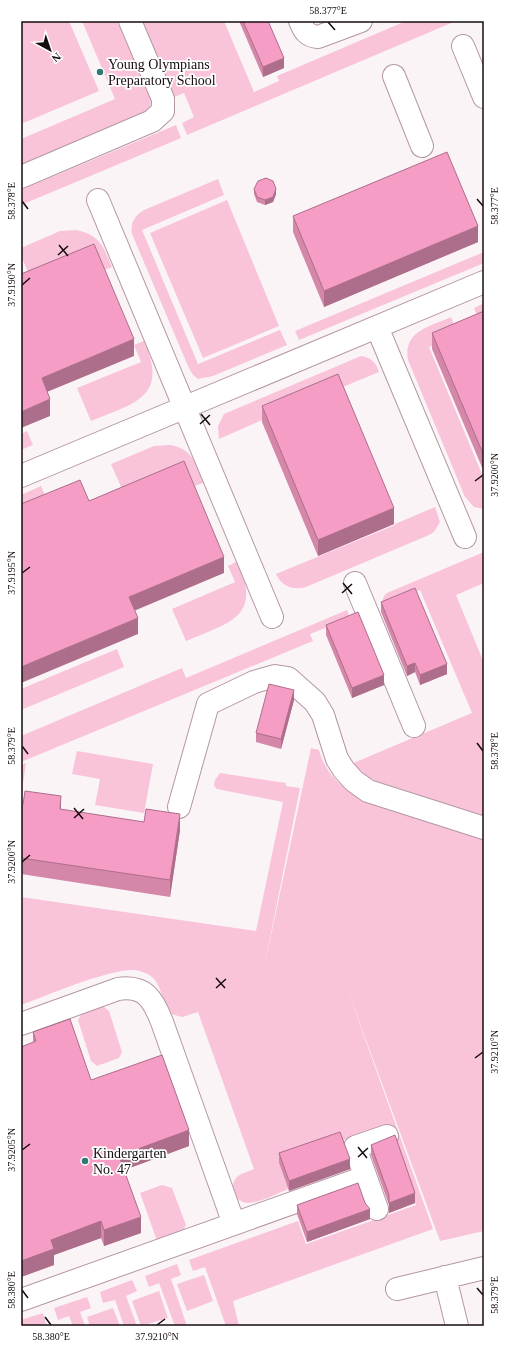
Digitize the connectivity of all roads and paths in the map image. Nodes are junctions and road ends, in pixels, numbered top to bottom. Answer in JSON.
{"nodes":[{"id":1,"x":130,"y":21,"type":"edge"},
{"id":2,"x":300,"y":21,"type":"edge"},
{"id":3,"x":361,"y":21,"type":"edge"},
{"id":4,"x":463,"y":46,"type":"dead end"},
{"id":5,"x":394,"y":76,"type":"dead end"},
{"id":6,"x":484,"y":97,"type":"edge"},
{"id":7,"x":422,"y":146,"type":"dead end"},
{"id":8,"x":21,"y":178,"type":"edge"},
{"id":9,"x":98,"y":200,"type":"dead end"},
{"id":10,"x":484,"y":282,"type":"edge"},
{"id":11,"x":377,"y":327,"type":"junction"},
{"id":12,"x":185,"y":408,"type":"junction"},
{"id":13,"x":21,"y":476,"type":"edge"},
{"id":14,"x":465,"y":537,"type":"dead end"},
{"id":15,"x":355,"y":582,"type":"dead end"},
{"id":16,"x":272,"y":617,"type":"dead end"},
{"id":17,"x":414,"y":726,"type":"dead end"},
{"id":18,"x":179,"y":807,"type":"dead end"},
{"id":19,"x":484,"y":828,"type":"edge"},
{"id":20,"x":21,"y":1024,"type":"edge"},
{"id":21,"x":387,"y":1136,"type":"dead end"},
{"id":22,"x":365,"y":1177,"type":"junction"},
{"id":23,"x":377,"y":1209,"type":"dead end"},
{"id":24,"x":234,"y":1224,"type":"junction"},
{"id":25,"x":484,"y":1268,"type":"edge"},
{"id":26,"x":446,"y":1277,"type":"junction"},
{"id":27,"x":397,"y":1289,"type":"dead end"},
{"id":28,"x":21,"y":1300,"type":"edge"},
{"id":29,"x":457,"y":1326,"type":"edge"}],
"edges":[{"from":1,"to":8,"type":"lane"},
{"from":2,"to":3,"type":"lane"},
{"from":4,"to":6,"type":"lane"},
{"from":5,"to":7,"type":"lane"},
{"from":9,"to":12,"type":"lane"},
{"from":10,"to":11,"type":"lane"},
{"from":11,"to":12,"type":"lane"},
{"from":11,"to":14,"type":"lane"},
{"from":12,"to":13,"type":"lane"},
{"from":12,"to":16,"type":"lane"},
{"from":15,"to":17,"type":"lane"},
{"from":18,"to":19,"type":"lane"},
{"from":20,"to":24,"type":"lane"},
{"from":21,"to":22,"type":"lane"},
{"from":22,"to":23,"type":"lane"},
{"from":22,"to":24,"type":"lane"},
{"from":24,"to":28,"type":"lane"},
{"from":25,"to":26,"type":"lane"},
{"from":26,"to":27,"type":"lane"},
{"from":26,"to":29,"type":"lane"}]}
